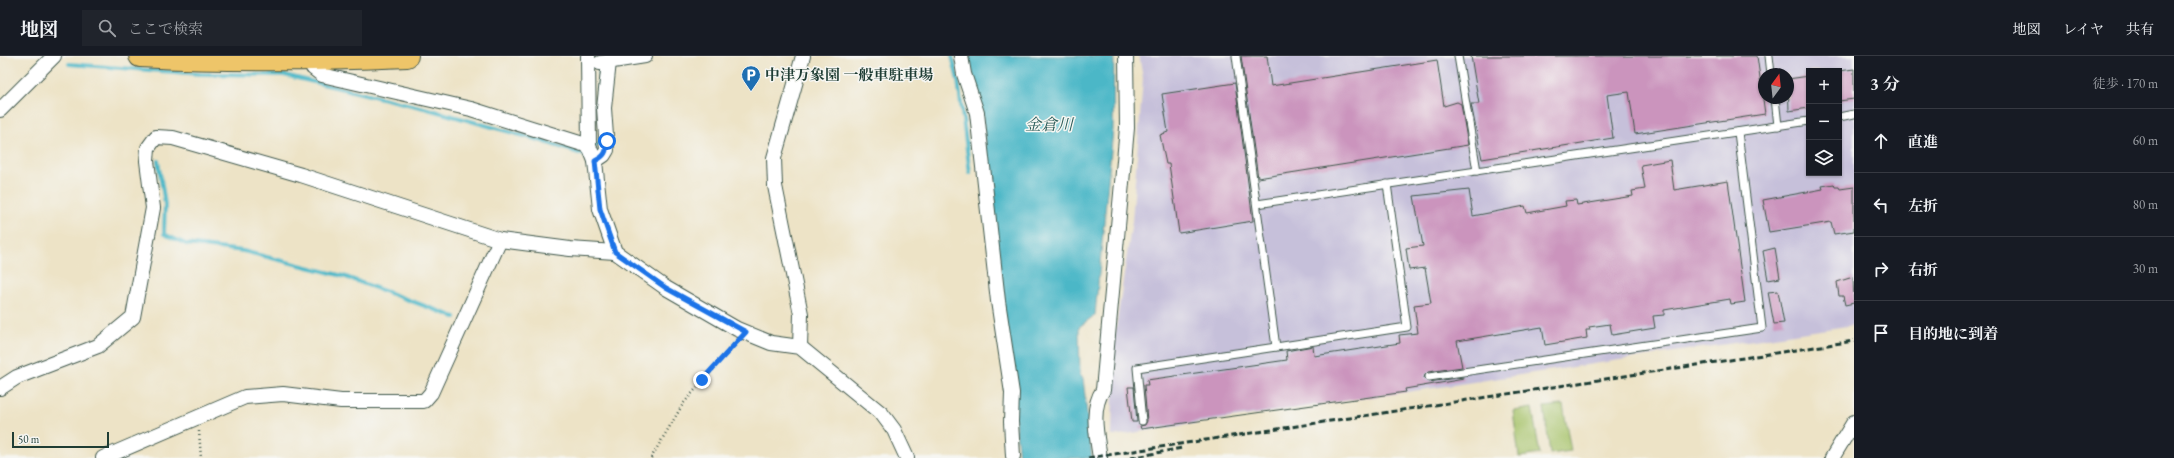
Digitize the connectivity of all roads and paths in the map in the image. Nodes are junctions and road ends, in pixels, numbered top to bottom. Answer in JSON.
{"nodes":[{"id":1,"x":54,"y":56,"type":"edge"},
{"id":2,"x":140,"y":56,"type":"edge"},
{"id":3,"x":407,"y":56,"type":"edge"},
{"id":4,"x":803,"y":56,"type":"edge"},
{"id":5,"x":961,"y":56,"type":"edge"},
{"id":6,"x":1126,"y":56,"type":"edge"},
{"id":7,"x":1236,"y":56,"type":"edge"},
{"id":8,"x":1458,"y":56,"type":"edge"},
{"id":9,"x":1769,"y":56,"type":"edge"},
{"id":10,"x":637,"y":57,"type":"edge"},
{"id":11,"x":314,"y":58,"type":"edge"},
{"id":12,"x":597,"y":62,"type":"edge"},
{"id":13,"x":1770,"y":68,"type":"edge"},
{"id":14,"x":1775,"y":104,"type":"edge"},
{"id":15,"x":0,"y":110,"type":"edge"},
{"id":16,"x":1854,"y":114,"type":"edge"},
{"id":17,"x":1842,"y":116,"type":"edge"},
{"id":18,"x":1806,"y":121,"type":"edge"},
{"id":19,"x":1778,"y":126,"type":"junction"},
{"id":20,"x":1738,"y":132,"type":"junction"},
{"id":21,"x":591,"y":152,"type":"junction"},
{"id":22,"x":1477,"y":171,"type":"junction"},
{"id":23,"x":1387,"y":184,"type":"junction"},
{"id":24,"x":1257,"y":204,"type":"junction"},
{"id":25,"x":500,"y":240,"type":"junction"},
{"id":26,"x":615,"y":252,"type":"junction"},
{"id":27,"x":746,"y":332,"type":"junction"},
{"id":28,"x":800,"y":347,"type":"junction"},
{"id":29,"x":1276,"y":348,"type":"junction"},
{"id":30,"x":1429,"y":377,"type":"dead end"},
{"id":31,"x":0,"y":388,"type":"edge"},
{"id":32,"x":197,"y":418,"type":"junction"},
{"id":33,"x":1142,"y":421,"type":"dead end"},
{"id":34,"x":1854,"y":422,"type":"edge"},
{"id":35,"x":1013,"y":456,"type":"dead end"},
{"id":36,"x":103,"y":458,"type":"edge"},
{"id":37,"x":201,"y":458,"type":"edge"},
{"id":38,"x":651,"y":458,"type":"edge"},
{"id":39,"x":907,"y":458,"type":"edge"},
{"id":40,"x":1100,"y":458,"type":"edge"},
{"id":41,"x":1832,"y":458,"type":"edge"}],
"edges":[{"from":1,"to":15,"type":"street"},
{"from":2,"to":11,"type":"main road"},
{"from":3,"to":11,"type":"main road"},
{"from":4,"to":28,"type":"street"},
{"from":5,"to":35,"type":"street"},
{"from":6,"to":40,"type":"street"},
{"from":7,"to":24,"type":"lane"},
{"from":8,"to":22,"type":"lane"},
{"from":9,"to":13,"type":"lane"},
{"from":10,"to":12,"type":"street"},
{"from":11,"to":21,"type":"street"},
{"from":12,"to":21,"type":"street"},
{"from":12,"to":21,"type":"street"},
{"from":14,"to":19,"type":"lane"},
{"from":16,"to":17,"type":"lane"},
{"from":18,"to":19,"type":"lane"},
{"from":19,"to":20,"type":"lane"},
{"from":20,"to":22,"type":"lane"},
{"from":20,"to":30,"type":"lane"},
{"from":21,"to":26,"type":"street"},
{"from":22,"to":23,"type":"lane"},
{"from":23,"to":24,"type":"lane"},
{"from":23,"to":29,"type":"lane"},
{"from":24,"to":29,"type":"lane"},
{"from":25,"to":26,"type":"street"},
{"from":25,"to":31,"type":"street"},
{"from":25,"to":32,"type":"street"},
{"from":26,"to":27,"type":"street"},
{"from":27,"to":28,"type":"street"},
{"from":27,"to":38,"type":"path"},
{"from":28,"to":39,"type":"street"},
{"from":29,"to":33,"type":"lane"},
{"from":32,"to":36,"type":"street"},
{"from":32,"to":37,"type":"path"},
{"from":34,"to":41,"type":"street"}]}
